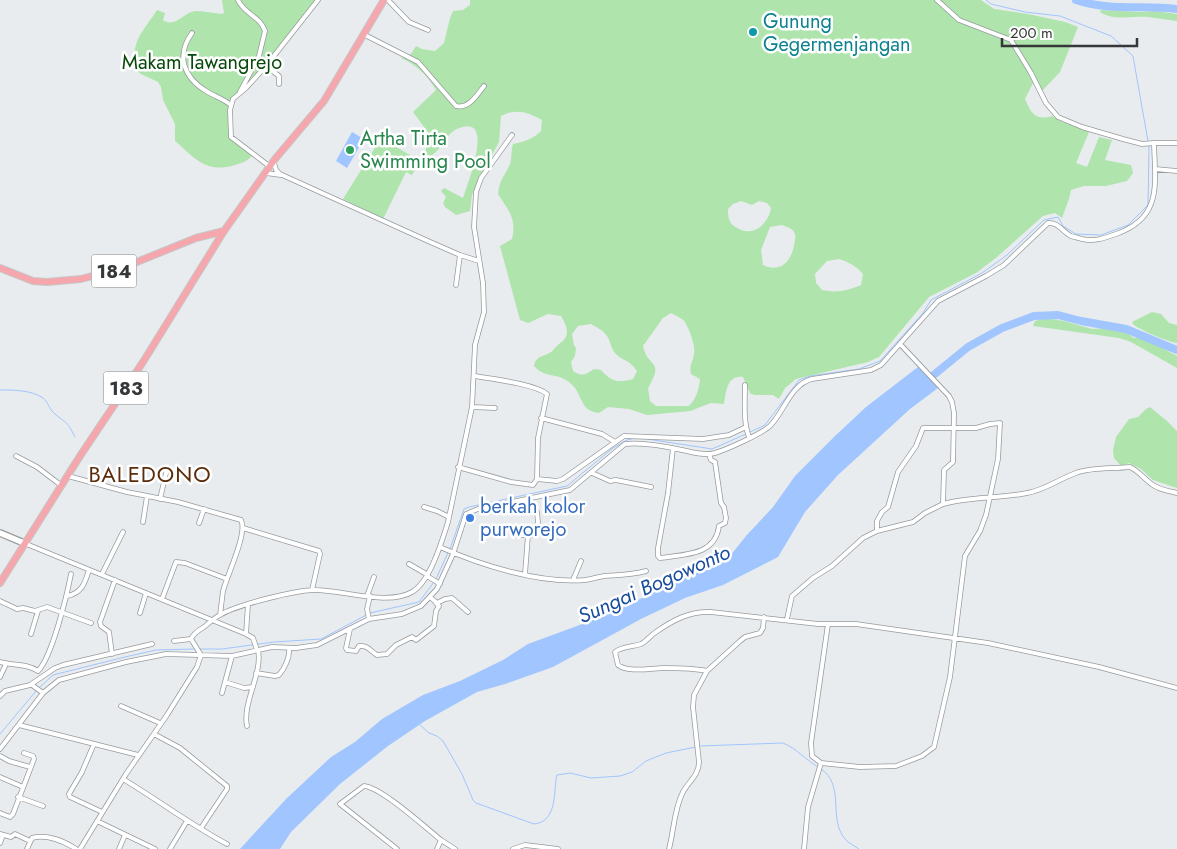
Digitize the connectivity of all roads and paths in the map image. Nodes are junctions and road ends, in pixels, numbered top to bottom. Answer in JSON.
{"nodes":[{"id":1,"x":238,"y":0,"type":"edge"},
{"id":2,"x":318,"y":0,"type":"edge"},
{"id":3,"x":386,"y":0,"type":"edge"},
{"id":4,"x":937,"y":0,"type":"edge"},
{"id":5,"x":428,"y":30,"type":"dead end"},
{"id":6,"x":192,"y":33,"type":"dead end"},
{"id":7,"x":363,"y":34,"type":"junction"},
{"id":8,"x":266,"y":66,"type":"junction"},
{"id":9,"x":279,"y":84,"type":"dead end"},
{"id":10,"x":484,"y":86,"type":"dead end"},
{"id":11,"x":239,"y":94,"type":"junction"},
{"id":12,"x":231,"y":105,"type":"junction"},
{"id":13,"x":512,"y":135,"type":"dead end"},
{"id":14,"x":1177,"y":143,"type":"edge"},
{"id":15,"x":1152,"y":144,"type":"junction"},
{"id":16,"x":275,"y":159,"type":"junction"},
{"id":17,"x":270,"y":166,"type":"junction"},
{"id":18,"x":1155,"y":169,"type":"junction"},
{"id":19,"x":1177,"y":171,"type":"edge"},
{"id":20,"x":266,"y":173,"type":"junction"},
{"id":21,"x":284,"y":176,"type":"junction"},
{"id":22,"x":224,"y":231,"type":"junction"},
{"id":23,"x":460,"y":255,"type":"junction"},
{"id":24,"x":479,"y":261,"type":"junction"},
{"id":25,"x":0,"y":268,"type":"edge"},
{"id":26,"x":456,"y":284,"type":"dead end"},
{"id":27,"x":900,"y":344,"type":"junction"},
{"id":28,"x":474,"y":376,"type":"junction"},
{"id":29,"x":745,"y":385,"type":"dead end"},
{"id":30,"x":472,"y":407,"type":"junction"},
{"id":31,"x":495,"y":408,"type":"dead end"},
{"id":32,"x":541,"y":418,"type":"junction"},
{"id":33,"x":954,"y":428,"type":"junction"},
{"id":34,"x":746,"y":429,"type":"junction"},
{"id":35,"x":749,"y":437,"type":"junction"},
{"id":36,"x":615,"y":442,"type":"junction"},
{"id":37,"x":672,"y":448,"type":"junction"},
{"id":38,"x":709,"y":454,"type":"junction"},
{"id":39,"x":16,"y":456,"type":"dead end"},
{"id":40,"x":458,"y":467,"type":"junction"},
{"id":41,"x":167,"y":469,"type":"dead end"},
{"id":42,"x":592,"y":473,"type":"junction"},
{"id":43,"x":68,"y":476,"type":"junction"},
{"id":44,"x":536,"y":480,"type":"junction"},
{"id":45,"x":62,"y":486,"type":"junction"},
{"id":46,"x":651,"y":487,"type":"dead end"},
{"id":47,"x":1177,"y":493,"type":"edge"},
{"id":48,"x":147,"y":496,"type":"junction"},
{"id":49,"x":990,"y":496,"type":"junction"},
{"id":50,"x":160,"y":499,"type":"junction"},
{"id":51,"x":944,"y":504,"type":"junction"},
{"id":52,"x":424,"y":507,"type":"dead end"},
{"id":53,"x":204,"y":509,"type":"junction"},
{"id":54,"x":537,"y":512,"type":"dead end"},
{"id":55,"x":449,"y":515,"type":"junction"},
{"id":56,"x":143,"y":522,"type":"dead end"},
{"id":57,"x":199,"y":523,"type":"dead end"},
{"id":58,"x":243,"y":528,"type":"junction"},
{"id":59,"x":123,"y":532,"type":"dead end"},
{"id":60,"x":877,"y":532,"type":"junction"},
{"id":61,"x":0,"y":533,"type":"edge"},
{"id":62,"x":514,"y":535,"type":"dead end"},
{"id":63,"x":528,"y":536,"type":"junction"},
{"id":64,"x":24,"y":543,"type":"junction"},
{"id":65,"x":440,"y":547,"type":"junction"},
{"id":66,"x":452,"y":553,"type":"junction"},
{"id":67,"x":581,"y":561,"type":"dead end"},
{"id":68,"x":409,"y":564,"type":"dead end"},
{"id":69,"x":89,"y":570,"type":"junction"},
{"id":70,"x":646,"y":572,"type":"dead end"},
{"id":71,"x":71,"y":574,"type":"dead end"},
{"id":72,"x":102,"y":574,"type":"junction"},
{"id":73,"x":525,"y":574,"type":"junction"},
{"id":74,"x":374,"y":577,"type":"dead end"},
{"id":75,"x":429,"y":577,"type":"junction"},
{"id":76,"x":227,"y":579,"type":"junction"},
{"id":77,"x":115,"y":580,"type":"junction"},
{"id":78,"x":573,"y":580,"type":"junction"},
{"id":79,"x":0,"y":583,"type":"edge"},
{"id":80,"x":439,"y":583,"type":"junction"},
{"id":81,"x":312,"y":590,"type":"junction"},
{"id":82,"x":146,"y":593,"type":"junction"},
{"id":83,"x":67,"y":596,"type":"junction"},
{"id":84,"x":369,"y":596,"type":"junction"},
{"id":85,"x":431,"y":598,"type":"junction"},
{"id":86,"x":162,"y":599,"type":"junction"},
{"id":87,"x":0,"y":601,"type":"edge"},
{"id":88,"x":248,"y":604,"type":"junction"},
{"id":89,"x":438,"y":604,"type":"junction"},
{"id":90,"x":38,"y":611,"type":"junction"},
{"id":91,"x":444,"y":611,"type":"dead end"},
{"id":92,"x":62,"y":612,"type":"junction"},
{"id":93,"x":468,"y":612,"type":"dead end"},
{"id":94,"x":140,"y":613,"type":"dead end"},
{"id":95,"x":220,"y":614,"type":"junction"},
{"id":96,"x":764,"y":617,"type":"junction"},
{"id":97,"x":369,"y":618,"type":"junction"},
{"id":98,"x":787,"y":619,"type":"junction"},
{"id":99,"x":213,"y":620,"type":"junction"},
{"id":100,"x":91,"y":623,"type":"dead end"},
{"id":101,"x":828,"y":624,"type":"junction"},
{"id":102,"x":350,"y":629,"type":"junction"},
{"id":103,"x":31,"y":634,"type":"dead end"},
{"id":104,"x":246,"y":634,"type":"junction"},
{"id":105,"x":954,"y":638,"type":"junction"},
{"id":106,"x":191,"y":639,"type":"junction"},
{"id":107,"x":174,"y":640,"type":"dead end"},
{"id":108,"x":152,"y":644,"type":"dead end"},
{"id":109,"x":289,"y":648,"type":"junction"},
{"id":110,"x":257,"y":649,"type":"junction"},
{"id":111,"x":112,"y":654,"type":"junction"},
{"id":112,"x":200,"y":654,"type":"junction"},
{"id":113,"x":232,"y":656,"type":"junction"},
{"id":114,"x":0,"y":662,"type":"edge"},
{"id":115,"x":6,"y":664,"type":"junction"},
{"id":116,"x":38,"y":671,"type":"junction"},
{"id":117,"x":707,"y":671,"type":"junction"},
{"id":118,"x":256,"y":673,"type":"junction"},
{"id":119,"x":44,"y":675,"type":"junction"},
{"id":120,"x":0,"y":677,"type":"edge"},
{"id":121,"x":226,"y":682,"type":"junction"},
{"id":122,"x":32,"y":684,"type":"junction"},
{"id":123,"x":253,"y":687,"type":"junction"},
{"id":124,"x":1177,"y":688,"type":"edge"},
{"id":125,"x":40,"y":691,"type":"junction"},
{"id":126,"x":222,"y":693,"type":"dead end"},
{"id":127,"x":0,"y":696,"type":"edge"},
{"id":128,"x":121,"y":706,"type":"dead end"},
{"id":129,"x":160,"y":724,"type":"junction"},
{"id":130,"x":19,"y":725,"type":"junction"},
{"id":131,"x":247,"y":726,"type":"dead end"},
{"id":132,"x":154,"y":734,"type":"junction"},
{"id":133,"x":94,"y":744,"type":"junction"},
{"id":134,"x":0,"y":749,"type":"edge"},
{"id":135,"x":24,"y":753,"type":"dead end"},
{"id":136,"x":0,"y":756,"type":"edge"},
{"id":137,"x":138,"y":756,"type":"junction"},
{"id":138,"x":820,"y":765,"type":"junction"},
{"id":139,"x":30,"y":767,"type":"junction"},
{"id":140,"x":0,"y":777,"type":"edge"},
{"id":141,"x":123,"y":779,"type":"junction"},
{"id":142,"x":23,"y":787,"type":"junction"},
{"id":143,"x":18,"y":797,"type":"junction"},
{"id":144,"x":43,"y":806,"type":"dead end"},
{"id":145,"x":102,"y":812,"type":"junction"},
{"id":146,"x":0,"y":813,"type":"edge"},
{"id":147,"x":97,"y":821,"type":"junction"},
{"id":148,"x":187,"y":821,"type":"junction"},
{"id":149,"x":201,"y":828,"type":"junction"},
{"id":150,"x":1,"y":835,"type":"edge"},
{"id":151,"x":125,"y":835,"type":"junction"},
{"id":152,"x":441,"y":840,"type":"junction"},
{"id":153,"x":30,"y":841,"type":"junction"},
{"id":154,"x":0,"y":843,"type":"edge"},
{"id":155,"x":227,"y":844,"type":"dead end"},
{"id":156,"x":149,"y":848,"type":"edge"},
{"id":157,"x":27,"y":849,"type":"edge"},
{"id":158,"x":76,"y":849,"type":"edge"},
{"id":159,"x":80,"y":849,"type":"edge"},
{"id":160,"x":119,"y":849,"type":"edge"},
{"id":161,"x":155,"y":849,"type":"edge"},
{"id":162,"x":170,"y":849,"type":"edge"},
{"id":163,"x":397,"y":849,"type":"edge"},
{"id":164,"x":437,"y":849,"type":"edge"},
{"id":165,"x":455,"y":849,"type":"edge"},
{"id":166,"x":513,"y":849,"type":"edge"},
{"id":167,"x":558,"y":849,"type":"edge"},
{"id":168,"x":669,"y":849,"type":"edge"},
{"id":169,"x":804,"y":849,"type":"edge"}],
"edges":[{"from":1,"to":11,"type":"street"},
{"from":2,"to":8,"type":"street"},
{"from":3,"to":5,"type":"street"},
{"from":3,"to":7,"type":"main road"},
{"from":4,"to":15,"type":"street"},
{"from":6,"to":12,"type":"street"},
{"from":7,"to":10,"type":"street"},
{"from":7,"to":16,"type":"main road"},
{"from":8,"to":9,"type":"street"},
{"from":8,"to":11,"type":"street"},
{"from":11,"to":12,"type":"street"},
{"from":12,"to":17,"type":"street"},
{"from":13,"to":24,"type":"street"},
{"from":14,"to":15,"type":"street"},
{"from":15,"to":18,"type":"street"},
{"from":16,"to":17,"type":"main road"},
{"from":16,"to":21,"type":"street"},
{"from":17,"to":20,"type":"main road"},
{"from":18,"to":19,"type":"street"},
{"from":18,"to":27,"type":"street"},
{"from":20,"to":21,"type":"street"},
{"from":20,"to":22,"type":"main road"},
{"from":21,"to":23,"type":"street"},
{"from":22,"to":25,"type":"main road","number":"184"},
{"from":22,"to":43,"type":"main road","number":"183"},
{"from":23,"to":24,"type":"street"},
{"from":23,"to":26,"type":"street"},
{"from":24,"to":28,"type":"street"},
{"from":27,"to":33,"type":"street"},
{"from":27,"to":35,"type":"street"},
{"from":28,"to":30,"type":"street"},
{"from":28,"to":32,"type":"street"},
{"from":29,"to":34,"type":"street"},
{"from":30,"to":31,"type":"street"},
{"from":30,"to":40,"type":"street"},
{"from":32,"to":36,"type":"street"},
{"from":32,"to":44,"type":"street"},
{"from":33,"to":49,"type":"street"},
{"from":33,"to":51,"type":"street"},
{"from":33,"to":60,"type":"street"},
{"from":34,"to":35,"type":"street"},
{"from":34,"to":36,"type":"street"},
{"from":35,"to":38,"type":"street"},
{"from":36,"to":44,"type":"street"},
{"from":37,"to":38,"type":"street"},
{"from":37,"to":38,"type":"street"},
{"from":37,"to":42,"type":"street"},
{"from":39,"to":45,"type":"street"},
{"from":40,"to":44,"type":"street"},
{"from":40,"to":55,"type":"street"},
{"from":41,"to":50,"type":"street"},
{"from":42,"to":46,"type":"street"},
{"from":42,"to":66,"type":"street"},
{"from":43,"to":45,"type":"main road","number":"183"},
{"from":43,"to":48,"type":"street"},
{"from":45,"to":64,"type":"main road","number":"183"},
{"from":47,"to":49,"type":"street"},
{"from":48,"to":50,"type":"street"},
{"from":48,"to":56,"type":"street"},
{"from":49,"to":51,"type":"street"},
{"from":49,"to":105,"type":"street"},
{"from":50,"to":53,"type":"street"},
{"from":51,"to":60,"type":"street"},
{"from":52,"to":55,"type":"street"},
{"from":53,"to":57,"type":"street"},
{"from":53,"to":58,"type":"street"},
{"from":54,"to":63,"type":"street"},
{"from":55,"to":65,"type":"street"},
{"from":58,"to":76,"type":"street"},
{"from":58,"to":81,"type":"street"},
{"from":59,"to":72,"type":"street"},
{"from":60,"to":98,"type":"street"},
{"from":61,"to":64,"type":"main road"},
{"from":62,"to":63,"type":"street"},
{"from":63,"to":73,"type":"street"},
{"from":64,"to":69,"type":"street"},
{"from":64,"to":79,"type":"main road"},
{"from":65,"to":66,"type":"street"},
{"from":65,"to":75,"type":"street"},
{"from":66,"to":73,"type":"street"},
{"from":66,"to":80,"type":"street"},
{"from":67,"to":78,"type":"street"},
{"from":68,"to":75,"type":"street"},
{"from":69,"to":72,"type":"street"},
{"from":69,"to":83,"type":"street"},
{"from":70,"to":78,"type":"street"},
{"from":71,"to":83,"type":"street"},
{"from":72,"to":77,"type":"street"},
{"from":73,"to":78,"type":"street"},
{"from":74,"to":84,"type":"street"},
{"from":75,"to":80,"type":"street"},
{"from":75,"to":84,"type":"street"},
{"from":76,"to":86,"type":"street"},
{"from":76,"to":95,"type":"street"},
{"from":77,"to":82,"type":"street"},
{"from":77,"to":111,"type":"street"},
{"from":80,"to":85,"type":"street"},
{"from":81,"to":84,"type":"street"},
{"from":81,"to":88,"type":"street"},
{"from":82,"to":86,"type":"street"},
{"from":82,"to":94,"type":"street"},
{"from":83,"to":92,"type":"street"},
{"from":84,"to":97,"type":"street"},
{"from":85,"to":89,"type":"street"},
{"from":85,"to":97,"type":"street"},
{"from":86,"to":99,"type":"street"},
{"from":87,"to":90,"type":"street"},
{"from":88,"to":95,"type":"street"},
{"from":88,"to":104,"type":"street"},
{"from":89,"to":91,"type":"street"},
{"from":89,"to":93,"type":"street"},
{"from":89,"to":102,"type":"street"},
{"from":90,"to":92,"type":"street"},
{"from":90,"to":103,"type":"street"},
{"from":92,"to":100,"type":"street"},
{"from":92,"to":116,"type":"street"},
{"from":95,"to":99,"type":"street"},
{"from":96,"to":98,"type":"street"},
{"from":96,"to":117,"type":"street"},
{"from":96,"to":117,"type":"street"},
{"from":97,"to":102,"type":"street"},
{"from":98,"to":101,"type":"street"},
{"from":99,"to":104,"type":"street"},
{"from":99,"to":106,"type":"street"},
{"from":101,"to":105,"type":"street"},
{"from":101,"to":138,"type":"street"},
{"from":102,"to":109,"type":"street"},
{"from":104,"to":110,"type":"street"},
{"from":105,"to":124,"type":"street"},
{"from":105,"to":138,"type":"street"},
{"from":106,"to":107,"type":"street"},
{"from":106,"to":112,"type":"street"},
{"from":108,"to":111,"type":"street"},
{"from":109,"to":110,"type":"street"},
{"from":109,"to":118,"type":"street"},
{"from":110,"to":113,"type":"street"},
{"from":110,"to":118,"type":"street"},
{"from":111,"to":119,"type":"street"},
{"from":112,"to":113,"type":"street"},
{"from":112,"to":125,"type":"street"},
{"from":112,"to":129,"type":"street"},
{"from":113,"to":121,"type":"street"},
{"from":114,"to":115,"type":"street"},
{"from":115,"to":116,"type":"street"},
{"from":115,"to":120,"type":"street"},
{"from":116,"to":119,"type":"street"},
{"from":117,"to":168,"type":"street"},
{"from":118,"to":123,"type":"street"},
{"from":119,"to":122,"type":"street"},
{"from":121,"to":123,"type":"street"},
{"from":121,"to":126,"type":"street"},
{"from":122,"to":125,"type":"street"},
{"from":122,"to":127,"type":"street"},
{"from":123,"to":131,"type":"street"},
{"from":125,"to":130,"type":"street"},
{"from":128,"to":129,"type":"street"},
{"from":129,"to":132,"type":"street"},
{"from":130,"to":133,"type":"street"},
{"from":130,"to":134,"type":"street"},
{"from":132,"to":137,"type":"street"},
{"from":132,"to":149,"type":"street"},
{"from":133,"to":137,"type":"street"},
{"from":133,"to":145,"type":"street"},
{"from":135,"to":139,"type":"street"},
{"from":136,"to":139,"type":"street"},
{"from":137,"to":141,"type":"street"},
{"from":138,"to":169,"type":"street"},
{"from":139,"to":142,"type":"street"},
{"from":140,"to":142,"type":"street"},
{"from":141,"to":145,"type":"street"},
{"from":141,"to":148,"type":"street"},
{"from":142,"to":143,"type":"street"},
{"from":143,"to":144,"type":"street"},
{"from":143,"to":146,"type":"street"},
{"from":145,"to":147,"type":"street"},
{"from":147,"to":151,"type":"street"},
{"from":147,"to":159,"type":"street"},
{"from":148,"to":149,"type":"street"},
{"from":148,"to":162,"type":"street"},
{"from":149,"to":155,"type":"street"},
{"from":150,"to":153,"type":"street"},
{"from":150,"to":154,"type":"street"},
{"from":151,"to":156,"type":"street"},
{"from":151,"to":160,"type":"street"},
{"from":152,"to":163,"type":"street"},
{"from":152,"to":164,"type":"street"},
{"from":152,"to":165,"type":"street"},
{"from":153,"to":157,"type":"street"},
{"from":153,"to":158,"type":"street"},
{"from":156,"to":161,"type":"street"},
{"from":166,"to":167,"type":"street"}]}
